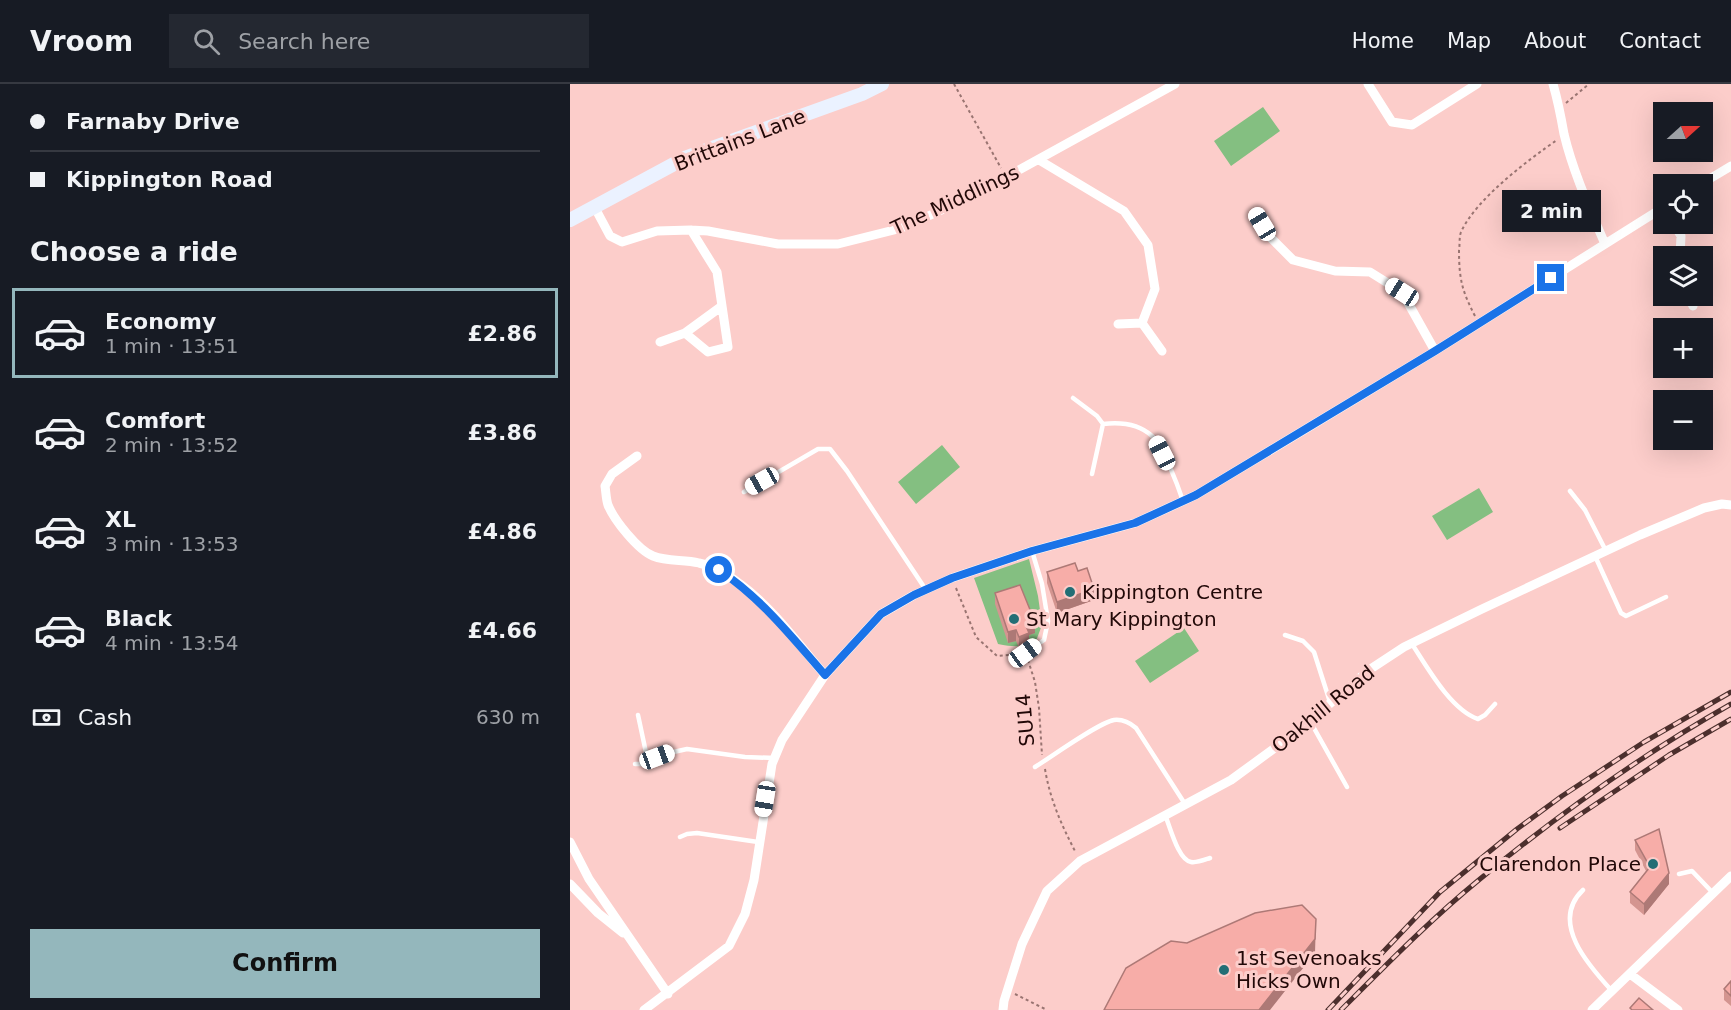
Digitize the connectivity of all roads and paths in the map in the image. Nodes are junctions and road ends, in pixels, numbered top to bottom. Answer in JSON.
{"nodes":[{"id":1,"x":882,"y":84,"type":"edge"},
{"id":2,"x":954,"y":84,"type":"edge"},
{"id":3,"x":1175,"y":84,"type":"edge"},
{"id":4,"x":1368,"y":84,"type":"edge"},
{"id":5,"x":1477,"y":84,"type":"edge"},
{"id":6,"x":1553,"y":84,"type":"edge"},
{"id":7,"x":1589,"y":84,"type":"edge"},
{"id":8,"x":1560,"y":108,"type":"junction"},
{"id":9,"x":1564,"y":135,"type":"junction"},
{"id":10,"x":1039,"y":160,"type":"junction"},
{"id":11,"x":1731,"y":166,"type":"edge"},
{"id":12,"x":1006,"y":177,"type":"junction"},
{"id":13,"x":1713,"y":177,"type":"edge"},
{"id":14,"x":594,"y":206,"type":"junction"},
{"id":15,"x":1255,"y":213,"type":"dead end"},
{"id":16,"x":1653,"y":214,"type":"edge"},
{"id":17,"x":570,"y":220,"type":"edge"},
{"id":18,"x":691,"y":230,"type":"junction"},
{"id":19,"x":1605,"y":244,"type":"junction"},
{"id":20,"x":722,"y":306,"type":"junction"},
{"id":21,"x":1478,"y":322,"type":"junction"},
{"id":22,"x":1142,"y":323,"type":"junction"},
{"id":23,"x":1118,"y":324,"type":"dead end"},
{"id":24,"x":685,"y":333,"type":"junction"},
{"id":25,"x":660,"y":342,"type":"dead end"},
{"id":26,"x":1162,"y":351,"type":"dead end"},
{"id":27,"x":1435,"y":351,"type":"junction"},
{"id":28,"x":1073,"y":398,"type":"dead end"},
{"id":29,"x":1103,"y":424,"type":"junction"},
{"id":30,"x":637,"y":456,"type":"dead end"},
{"id":31,"x":1092,"y":474,"type":"dead end"},
{"id":32,"x":744,"y":492,"type":"dead end"},
{"id":33,"x":1570,"y":492,"type":"dead end"},
{"id":34,"x":1183,"y":501,"type":"junction"},
{"id":35,"x":1731,"y":505,"type":"edge"},
{"id":36,"x":1032,"y":551,"type":"junction"},
{"id":37,"x":1606,"y":551,"type":"junction"},
{"id":38,"x":1594,"y":556,"type":"junction"},
{"id":39,"x":952,"y":578,"type":"junction"},
{"id":40,"x":926,"y":590,"type":"junction"},
{"id":41,"x":1666,"y":597,"type":"dead end"},
{"id":42,"x":1285,"y":635,"type":"dead end"},
{"id":43,"x":1412,"y":644,"type":"junction"},
{"id":44,"x":1025,"y":653,"type":"junction"},
{"id":45,"x":825,"y":675,"type":"junction"},
{"id":46,"x":1330,"y":704,"type":"junction"},
{"id":47,"x":1495,"y":704,"type":"dead end"},
{"id":48,"x":638,"y":715,"type":"dead end"},
{"id":49,"x":1310,"y":721,"type":"junction"},
{"id":50,"x":775,"y":758,"type":"junction"},
{"id":51,"x":648,"y":762,"type":"junction"},
{"id":52,"x":1043,"y":762,"type":"junction"},
{"id":53,"x":635,"y":764,"type":"dead end"},
{"id":54,"x":1035,"y":768,"type":"dead end"},
{"id":55,"x":1347,"y":787,"type":"dead end"},
{"id":56,"x":1186,"y":804,"type":"junction"},
{"id":57,"x":1165,"y":816,"type":"junction"},
{"id":58,"x":680,"y":837,"type":"dead end"},
{"id":59,"x":570,"y":842,"type":"edge"},
{"id":60,"x":758,"y":842,"type":"junction"},
{"id":61,"x":1210,"y":858,"type":"dead end"},
{"id":62,"x":1080,"y":861,"type":"junction"},
{"id":63,"x":1679,"y":874,"type":"dead end"},
{"id":64,"x":1731,"y":876,"type":"edge"},
{"id":65,"x":570,"y":884,"type":"edge"},
{"id":66,"x":1583,"y":890,"type":"dead end"},
{"id":67,"x":1713,"y":893,"type":"junction"},
{"id":68,"x":631,"y":940,"type":"junction"},
{"id":69,"x":1630,"y":974,"type":"junction"},
{"id":70,"x":1007,"y":990,"type":"junction"},
{"id":71,"x":1612,"y":991,"type":"junction"},
{"id":72,"x":668,"y":994,"type":"junction"},
{"id":73,"x":644,"y":1010,"type":"edge"},
{"id":74,"x":1003,"y":1010,"type":"edge"},
{"id":75,"x":1047,"y":1010,"type":"edge"},
{"id":76,"x":1592,"y":1010,"type":"edge"},
{"id":77,"x":1678,"y":1010,"type":"edge"}],
"edges":[{"from":1,"to":14,"type":"street","name":"Brittains Lane"},
{"from":2,"to":12,"type":"path"},
{"from":3,"to":10,"type":"street","name":"The Middlings"},
{"from":4,"to":5,"type":"street"},
{"from":6,"to":8,"type":"street"},
{"from":7,"to":8,"type":"path"},
{"from":8,"to":9,"type":"street"},
{"from":9,"to":19,"type":"street"},
{"from":9,"to":21,"type":"path"},
{"from":10,"to":12,"type":"street","name":"The Middlings"},
{"from":10,"to":22,"type":"street"},
{"from":11,"to":13,"type":"street"},
{"from":12,"to":18,"type":"street","name":"The Middlings"},
{"from":14,"to":17,"type":"street","name":"Brittains Lane"},
{"from":14,"to":18,"type":"street","name":"The Middlings"},
{"from":15,"to":27,"type":"street"},
{"from":16,"to":19,"type":"street"},
{"from":18,"to":20,"type":"street"},
{"from":19,"to":21,"type":"street"},
{"from":20,"to":24,"type":"street"},
{"from":20,"to":24,"type":"street"},
{"from":21,"to":27,"type":"street"},
{"from":22,"to":23,"type":"street"},
{"from":22,"to":26,"type":"street"},
{"from":24,"to":25,"type":"street"},
{"from":27,"to":34,"type":"street"},
{"from":28,"to":29,"type":"lane"},
{"from":29,"to":31,"type":"lane"},
{"from":29,"to":34,"type":"lane"},
{"from":30,"to":45,"type":"street"},
{"from":32,"to":40,"type":"lane"},
{"from":33,"to":37,"type":"lane"},
{"from":34,"to":36,"type":"street"},
{"from":35,"to":37,"type":"street","name":"Oakhill Road"},
{"from":36,"to":39,"type":"street"},
{"from":36,"to":44,"type":"lane"},
{"from":37,"to":38,"type":"street","name":"Oakhill Road"},
{"from":38,"to":41,"type":"lane"},
{"from":38,"to":43,"type":"street","name":"Oakhill Road"},
{"from":39,"to":40,"type":"street"},
{"from":39,"to":44,"type":"path"},
{"from":40,"to":45,"type":"street"},
{"from":42,"to":46,"type":"lane"},
{"from":43,"to":46,"type":"street","name":"Oakhill Road"},
{"from":43,"to":47,"type":"lane"},
{"from":44,"to":52,"type":"path","name":"SU14"},
{"from":45,"to":50,"type":"street"},
{"from":46,"to":49,"type":"street","name":"Oakhill Road"},
{"from":48,"to":51,"type":"lane"},
{"from":49,"to":55,"type":"lane"},
{"from":49,"to":56,"type":"street","name":"Oakhill Road"},
{"from":50,"to":51,"type":"lane"},
{"from":50,"to":60,"type":"street"},
{"from":51,"to":53,"type":"lane"},
{"from":52,"to":54,"type":"lane"},
{"from":52,"to":56,"type":"lane"},
{"from":52,"to":62,"type":"path","name":"SU14"},
{"from":56,"to":57,"type":"street","name":"Oakhill Road"},
{"from":57,"to":61,"type":"lane"},
{"from":57,"to":62,"type":"street","name":"Oakhill Road"},
{"from":58,"to":60,"type":"lane"},
{"from":59,"to":68,"type":"street"},
{"from":60,"to":72,"type":"street"},
{"from":62,"to":70,"type":"street","name":"Oakhill Road"},
{"from":63,"to":67,"type":"lane"},
{"from":64,"to":67,"type":"street"},
{"from":65,"to":68,"type":"street"},
{"from":66,"to":71,"type":"lane"},
{"from":67,"to":69,"type":"street"},
{"from":68,"to":72,"type":"street"},
{"from":69,"to":71,"type":"street"},
{"from":69,"to":77,"type":"street"},
{"from":70,"to":74,"type":"street","name":"Oakhill Road"},
{"from":70,"to":75,"type":"path"},
{"from":71,"to":76,"type":"street"},
{"from":72,"to":73,"type":"street"}]}
